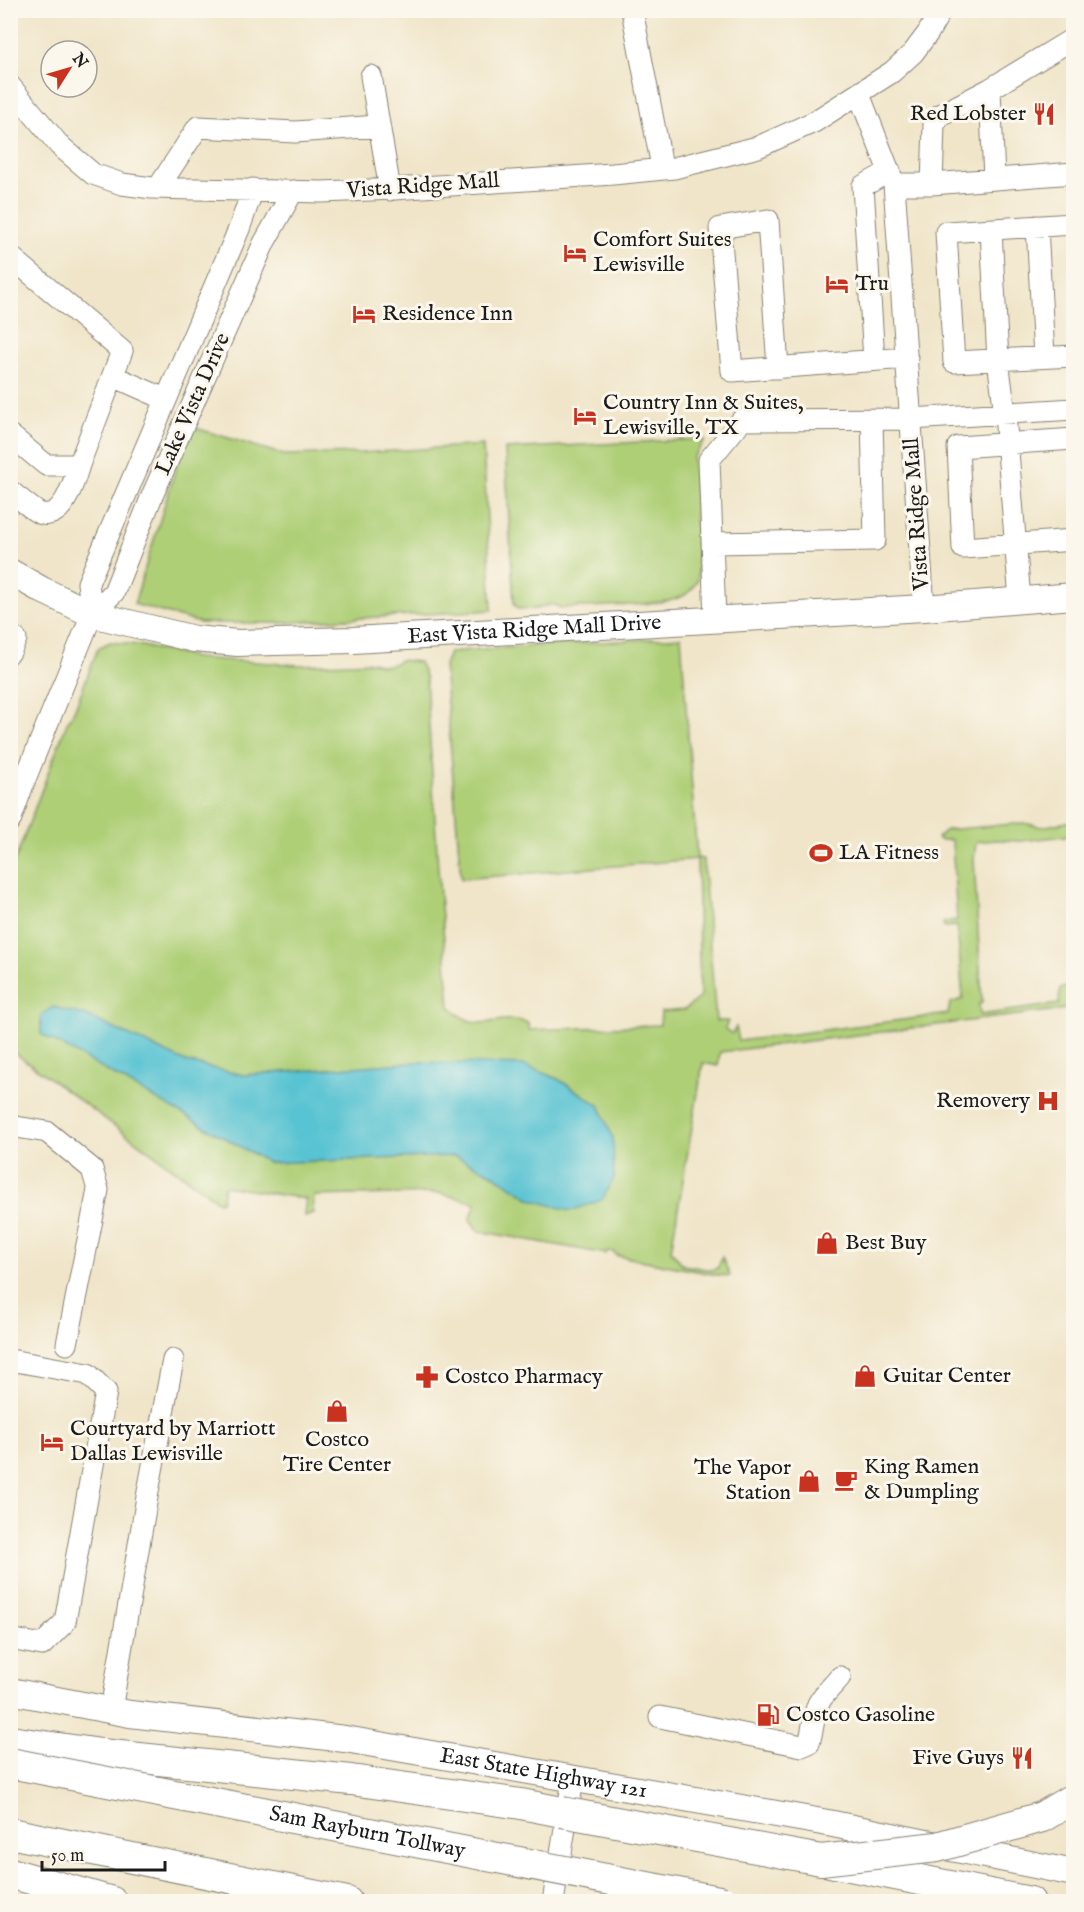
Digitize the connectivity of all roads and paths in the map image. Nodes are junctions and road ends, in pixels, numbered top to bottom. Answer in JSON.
{"nodes":[{"id":1,"x":632,"y":10,"type":"edge"},
{"id":2,"x":941,"y":10,"type":"edge"},
{"id":3,"x":1074,"y":38,"type":"edge"},
{"id":4,"x":371,"y":76,"type":"dead end"},
{"id":5,"x":10,"y":86,"type":"edge"},
{"id":6,"x":990,"y":89,"type":"junction"},
{"id":7,"x":859,"y":94,"type":"junction"},
{"id":8,"x":378,"y":126,"type":"junction"},
{"id":9,"x":662,"y":167,"type":"junction"},
{"id":10,"x":1074,"y":173,"type":"edge"},
{"id":11,"x":892,"y":178,"type":"junction"},
{"id":12,"x":994,"y":179,"type":"junction"},
{"id":13,"x":932,"y":184,"type":"junction"},
{"id":14,"x":158,"y":188,"type":"junction"},
{"id":15,"x":253,"y":189,"type":"junction"},
{"id":16,"x":390,"y":190,"type":"junction"},
{"id":17,"x":293,"y":191,"type":"junction"},
{"id":18,"x":1074,"y":224,"type":"edge"},
{"id":19,"x":1037,"y":226,"type":"junction"},
{"id":20,"x":991,"y":230,"type":"junction"},
{"id":21,"x":10,"y":256,"type":"edge"},
{"id":22,"x":1074,"y":356,"type":"edge"},
{"id":23,"x":1044,"y":357,"type":"junction"},
{"id":24,"x":907,"y":358,"type":"junction"},
{"id":25,"x":874,"y":360,"type":"junction"},
{"id":26,"x":998,"y":360,"type":"junction"},
{"id":27,"x":778,"y":368,"type":"junction"},
{"id":28,"x":113,"y":375,"type":"junction"},
{"id":29,"x":165,"y":399,"type":"junction"},
{"id":30,"x":1074,"y":409,"type":"edge"},
{"id":31,"x":1005,"y":414,"type":"junction"},
{"id":32,"x":911,"y":419,"type":"junction"},
{"id":33,"x":872,"y":420,"type":"junction"},
{"id":34,"x":10,"y":435,"type":"edge"},
{"id":35,"x":1074,"y":439,"type":"edge"},
{"id":36,"x":1006,"y":444,"type":"junction"},
{"id":37,"x":79,"y":465,"type":"junction"},
{"id":38,"x":10,"y":491,"type":"edge"},
{"id":39,"x":1074,"y":540,"type":"edge"},
{"id":40,"x":712,"y":543,"type":"junction"},
{"id":41,"x":1015,"y":544,"type":"junction"},
{"id":42,"x":10,"y":572,"type":"edge"},
{"id":43,"x":1074,"y":596,"type":"edge"},
{"id":44,"x":1020,"y":600,"type":"junction"},
{"id":45,"x":924,"y":608,"type":"junction"},
{"id":46,"x":92,"y":614,"type":"junction"},
{"id":47,"x":715,"y":619,"type":"junction"},
{"id":48,"x":10,"y":636,"type":"edge"},
{"id":49,"x":10,"y":652,"type":"edge"},
{"id":50,"x":18,"y":776,"type":"edge"},
{"id":51,"x":10,"y":821,"type":"edge"},
{"id":52,"x":10,"y":1126,"type":"edge"},
{"id":53,"x":67,"y":1344,"type":"dead end"},
{"id":54,"x":10,"y":1360,"type":"edge"},
{"id":55,"x":173,"y":1360,"type":"dead end"},
{"id":56,"x":10,"y":1639,"type":"edge"},
{"id":57,"x":840,"y":1677,"type":"dead end"},
{"id":58,"x":10,"y":1691,"type":"edge"},
{"id":59,"x":10,"y":1704,"type":"edge"},
{"id":60,"x":117,"y":1711,"type":"junction"},
{"id":61,"x":660,"y":1717,"type":"dead end"},
{"id":62,"x":10,"y":1741,"type":"edge"},
{"id":63,"x":10,"y":1763,"type":"edge"},
{"id":64,"x":573,"y":1779,"type":"junction"},
{"id":65,"x":1074,"y":1798,"type":"edge"},
{"id":66,"x":10,"y":1833,"type":"edge"},
{"id":67,"x":821,"y":1860,"type":"junction"},
{"id":68,"x":10,"y":1873,"type":"edge"},
{"id":69,"x":1074,"y":1873,"type":"edge"},
{"id":70,"x":277,"y":1889,"type":"junction"},
{"id":71,"x":112,"y":1902,"type":"edge"},
{"id":72,"x":328,"y":1902,"type":"edge"},
{"id":73,"x":347,"y":1902,"type":"edge"},
{"id":74,"x":553,"y":1902,"type":"edge"},
{"id":75,"x":724,"y":1902,"type":"edge"},
{"id":76,"x":1030,"y":1902,"type":"edge"}],
"edges":[{"from":1,"to":9,"type":"street"},
{"from":2,"to":7,"type":"street","name":"Vista Ridge Mall"},
{"from":3,"to":6,"type":"street"},
{"from":4,"to":8,"type":"street"},
{"from":5,"to":14,"type":"street","name":"Vista Ridge Mall"},
{"from":6,"to":12,"type":"street"},
{"from":6,"to":13,"type":"street"},
{"from":7,"to":9,"type":"street","name":"Vista Ridge Mall"},
{"from":7,"to":11,"type":"street","name":"Vista Ridge Mall"},
{"from":8,"to":14,"type":"street"},
{"from":8,"to":16,"type":"street"},
{"from":9,"to":16,"type":"street","name":"Vista Ridge Mall"},
{"from":10,"to":12,"type":"street"},
{"from":11,"to":13,"type":"street"},
{"from":11,"to":24,"type":"street","name":"Vista Ridge Mall"},
{"from":11,"to":25,"type":"street"},
{"from":12,"to":13,"type":"street"},
{"from":14,"to":15,"type":"street","name":"Vista Ridge Mall"},
{"from":15,"to":17,"type":"street","name":"Vista Ridge Mall"},
{"from":15,"to":29,"type":"street","name":"Lake Vista Drive"},
{"from":16,"to":17,"type":"street","name":"Vista Ridge Mall"},
{"from":17,"to":46,"type":"street","name":"Lake Vista Drive"},
{"from":18,"to":19,"type":"street"},
{"from":19,"to":20,"type":"street"},
{"from":19,"to":23,"type":"street"},
{"from":20,"to":26,"type":"street"},
{"from":20,"to":26,"type":"street"},
{"from":21,"to":28,"type":"street"},
{"from":22,"to":23,"type":"street"},
{"from":23,"to":26,"type":"street"},
{"from":24,"to":25,"type":"street"},
{"from":24,"to":32,"type":"street","name":"Vista Ridge Mall"},
{"from":25,"to":27,"type":"street"},
{"from":26,"to":31,"type":"street"},
{"from":27,"to":27,"type":"street"},
{"from":28,"to":29,"type":"street"},
{"from":28,"to":37,"type":"street"},
{"from":29,"to":46,"type":"street","name":"Lake Vista Drive"},
{"from":30,"to":31,"type":"street","name":"Vista Ridge Mall"},
{"from":31,"to":32,"type":"street","name":"Vista Ridge Mall"},
{"from":31,"to":36,"type":"street"},
{"from":32,"to":33,"type":"street"},
{"from":32,"to":45,"type":"street","name":"Vista Ridge Mall"},
{"from":33,"to":40,"type":"street"},
{"from":33,"to":40,"type":"street"},
{"from":34,"to":37,"type":"street"},
{"from":35,"to":36,"type":"street"},
{"from":36,"to":41,"type":"street"},
{"from":36,"to":41,"type":"street"},
{"from":37,"to":38,"type":"street"},
{"from":39,"to":41,"type":"street"},
{"from":40,"to":47,"type":"street"},
{"from":41,"to":44,"type":"street"},
{"from":42,"to":46,"type":"main road","name":"East Vista Ridge Mall Drive"},
{"from":43,"to":44,"type":"main road","name":"East Vista Ridge Mall Drive"},
{"from":44,"to":45,"type":"main road","name":"East Vista Ridge Mall Drive"},
{"from":45,"to":47,"type":"main road","name":"East Vista Ridge Mall Drive"},
{"from":46,"to":47,"type":"main road","name":"East Vista Ridge Mall Drive"},
{"from":46,"to":50,"type":"street","name":"Lake Vista Drive"},
{"from":48,"to":49,"type":"street"},
{"from":50,"to":51,"type":"street","name":"Lake Vista Drive"},
{"from":52,"to":53,"type":"street"},
{"from":54,"to":56,"type":"street"},
{"from":55,"to":60,"type":"street"},
{"from":57,"to":61,"type":"street"},
{"from":58,"to":60,"type":"main road","name":"East State Highway 121"},
{"from":59,"to":60,"type":"main road"},
{"from":60,"to":64,"type":"main road","name":"East State Highway 121"},
{"from":62,"to":67,"type":"highway","bridge":true},
{"from":63,"to":75,"type":"highway","name":"Sam Rayburn Tollway","bridge":true},
{"from":64,"to":69,"type":"main road","name":"East State Highway 121"},
{"from":64,"to":74,"type":"street"},
{"from":65,"to":67,"type":"highway","bridge":true},
{"from":66,"to":70,"type":"highway"},
{"from":67,"to":76,"type":"highway"},
{"from":68,"to":71,"type":"highway"},
{"from":70,"to":72,"type":"highway"},
{"from":70,"to":73,"type":"highway"}]}
